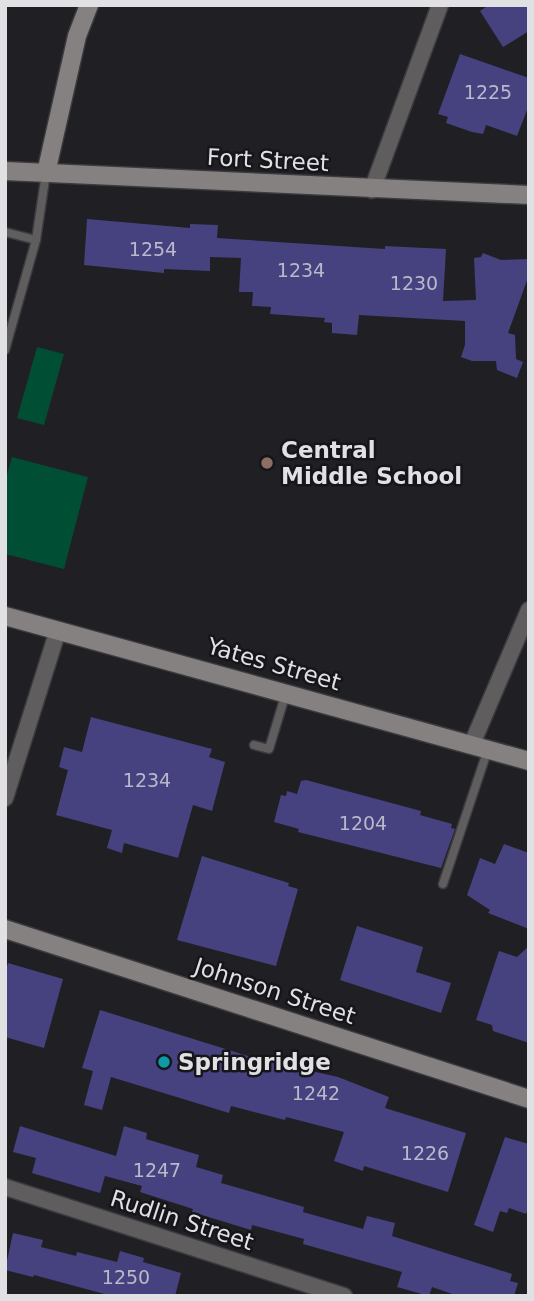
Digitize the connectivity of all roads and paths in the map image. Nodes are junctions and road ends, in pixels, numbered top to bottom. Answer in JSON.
{"nodes":[{"id":1,"x":89,"y":5,"type":"edge"},
{"id":2,"x":440,"y":5,"type":"edge"},
{"id":3,"x":5,"y":171,"type":"edge"},
{"id":4,"x":46,"y":173,"type":"junction"},
{"id":5,"x":372,"y":190,"type":"junction"},
{"id":6,"x":529,"y":195,"type":"edge"},
{"id":7,"x":5,"y":232,"type":"edge"},
{"id":8,"x":36,"y":240,"type":"junction"},
{"id":9,"x":5,"y":350,"type":"edge"},
{"id":10,"x":529,"y":610,"type":"edge"},
{"id":11,"x":5,"y":616,"type":"edge"},
{"id":12,"x":58,"y":630,"type":"junction"},
{"id":13,"x":286,"y":693,"type":"junction"},
{"id":14,"x":254,"y":745,"type":"dead end"},
{"id":15,"x":480,"y":747,"type":"junction"},
{"id":16,"x":529,"y":761,"type":"edge"},
{"id":17,"x":5,"y":798,"type":"edge"},
{"id":18,"x":443,"y":884,"type":"dead end"},
{"id":19,"x":5,"y":929,"type":"edge"},
{"id":20,"x":529,"y":1098,"type":"edge"},
{"id":21,"x":5,"y":1188,"type":"edge"},
{"id":22,"x":344,"y":1296,"type":"edge"}],
"edges":[{"from":1,"to":4,"type":"main road"},
{"from":2,"to":5,"type":"street"},
{"from":3,"to":4,"type":"main road","name":"Fort Street"},
{"from":4,"to":5,"type":"main road","name":"Fort Street"},
{"from":4,"to":8,"type":"lane"},
{"from":5,"to":6,"type":"main road","name":"Fort Street"},
{"from":7,"to":8,"type":"lane"},
{"from":8,"to":9,"type":"lane"},
{"from":10,"to":15,"type":"street"},
{"from":11,"to":12,"type":"main road","name":"Yates Street"},
{"from":12,"to":13,"type":"main road","name":"Yates Street"},
{"from":12,"to":17,"type":"street"},
{"from":13,"to":14,"type":"lane"},
{"from":13,"to":15,"type":"main road","name":"Yates Street"},
{"from":15,"to":16,"type":"main road","name":"Yates Street"},
{"from":15,"to":18,"type":"lane"},
{"from":19,"to":20,"type":"main road","name":"Johnson Street"},
{"from":21,"to":22,"type":"street","name":"Rudlin Street"}]}
